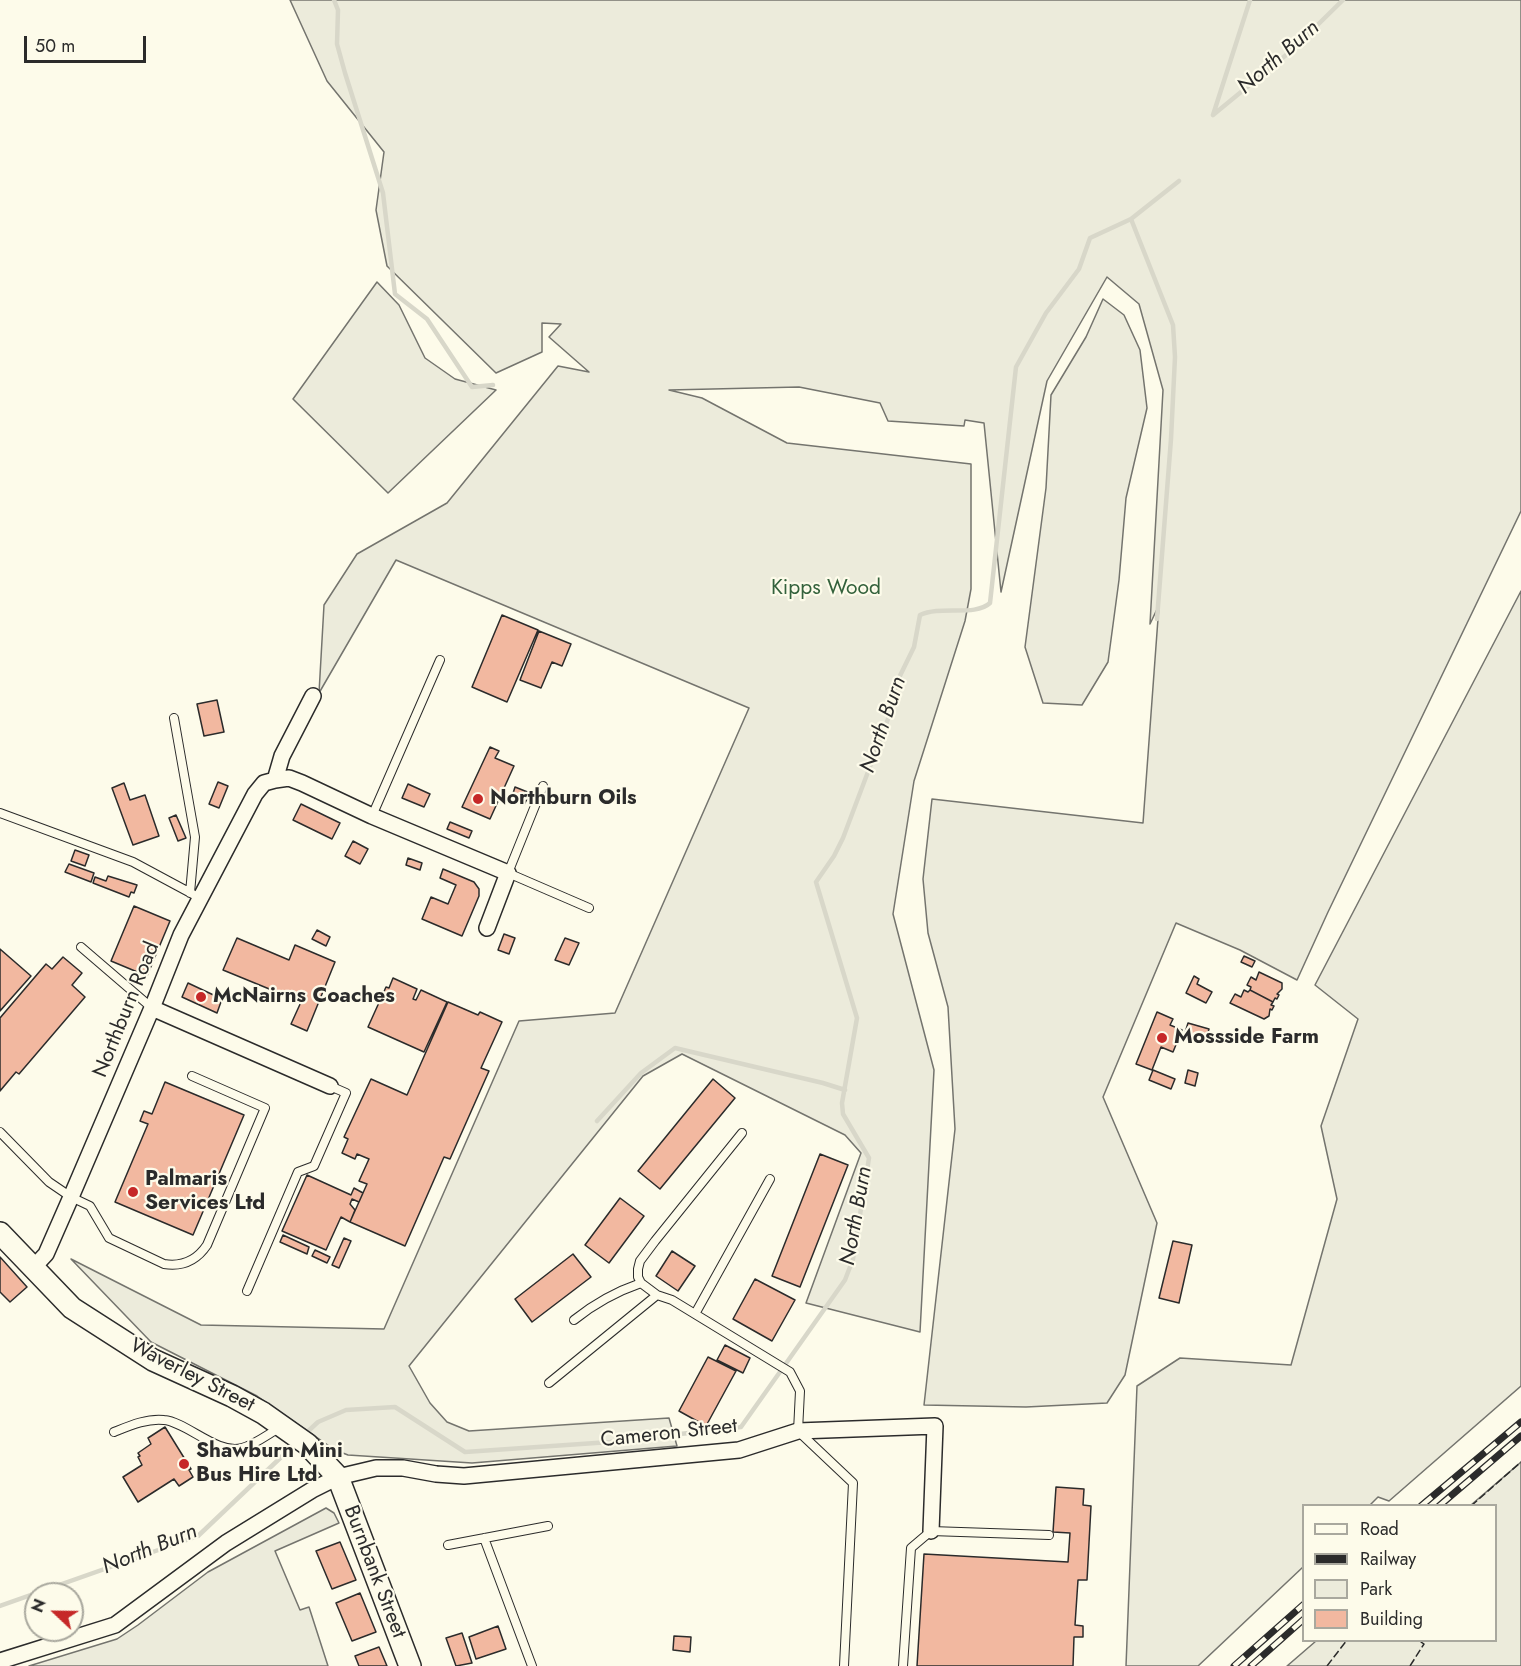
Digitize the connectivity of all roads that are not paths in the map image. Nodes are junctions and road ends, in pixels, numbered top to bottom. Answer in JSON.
{"nodes":[{"id":1,"x":440,"y":660,"type":"dead end"},
{"id":2,"x":313,"y":696,"type":"dead end"},
{"id":3,"x":174,"y":718,"type":"dead end"},
{"id":4,"x":275,"y":780,"type":"junction"},
{"id":5,"x":543,"y":786,"type":"dead end"},
{"id":6,"x":0,"y":813,"type":"edge"},
{"id":7,"x":372,"y":816,"type":"junction"},
{"id":8,"x":508,"y":873,"type":"junction"},
{"id":9,"x":195,"y":896,"type":"junction"},
{"id":10,"x":589,"y":908,"type":"dead end"},
{"id":11,"x":487,"y":928,"type":"dead end"},
{"id":12,"x":81,"y":947,"type":"dead end"},
{"id":13,"x":152,"y":1008,"type":"junction"},
{"id":14,"x":192,"y":1076,"type":"dead end"},
{"id":15,"x":330,"y":1086,"type":"joint"},
{"id":16,"x":0,"y":1132,"type":"edge"},
{"id":17,"x":742,"y":1133,"type":"dead end"},
{"id":18,"x":770,"y":1179,"type":"dead end"},
{"id":19,"x":71,"y":1197,"type":"junction"},
{"id":20,"x":0,"y":1233,"type":"edge"},
{"id":21,"x":33,"y":1268,"type":"junction"},
{"id":22,"x":641,"y":1283,"type":"junction"},
{"id":23,"x":247,"y":1292,"type":"dead end"},
{"id":24,"x":657,"y":1295,"type":"junction"},
{"id":25,"x":695,"y":1314,"type":"junction"},
{"id":26,"x":574,"y":1320,"type":"dead end"},
{"id":27,"x":549,"y":1383,"type":"dead end"},
{"id":28,"x":798,"y":1431,"type":"junction"},
{"id":29,"x":114,"y":1432,"type":"dead end"},
{"id":30,"x":294,"y":1435,"type":"junction"},
{"id":31,"x":338,"y":1478,"type":"junction"},
{"id":32,"x":548,"y":1526,"type":"dead end"},
{"id":33,"x":931,"y":1531,"type":"junction"},
{"id":34,"x":1049,"y":1535,"type":"dead end"},
{"id":35,"x":484,"y":1538,"type":"junction"},
{"id":36,"x":448,"y":1545,"type":"dead end"},
{"id":37,"x":0,"y":1661,"type":"edge"},
{"id":38,"x":410,"y":1666,"type":"edge"},
{"id":39,"x":532,"y":1666,"type":"edge"},
{"id":40,"x":844,"y":1666,"type":"edge"},
{"id":41,"x":903,"y":1666,"type":"edge"}],
"edges":[{"from":1,"to":7,"type":"lane"},
{"from":2,"to":4,"type":"street"},
{"from":3,"to":9,"type":"lane"},
{"from":4,"to":7,"type":"street"},
{"from":4,"to":9,"type":"street","name":"Northburn Road"},
{"from":5,"to":8,"type":"lane"},
{"from":6,"to":9,"type":"lane"},
{"from":7,"to":8,"type":"street"},
{"from":8,"to":10,"type":"lane"},
{"from":8,"to":11,"type":"street"},
{"from":9,"to":13,"type":"street","name":"Northburn Road"},
{"from":12,"to":13,"type":"lane"},
{"from":13,"to":15,"type":"street"},
{"from":13,"to":19,"type":"street","name":"Northburn Road"},
{"from":14,"to":19,"type":"lane"},
{"from":15,"to":23,"type":"lane"},
{"from":16,"to":19,"type":"lane"},
{"from":17,"to":22,"type":"lane"},
{"from":18,"to":25,"type":"lane"},
{"from":19,"to":21,"type":"street","name":"Northburn Road"},
{"from":20,"to":21,"type":"main road","name":"Waverley Street"},
{"from":21,"to":30,"type":"main road","name":"Waverley Street"},
{"from":22,"to":24,"type":"lane"},
{"from":22,"to":26,"type":"lane"},
{"from":24,"to":25,"type":"lane"},
{"from":24,"to":27,"type":"lane"},
{"from":25,"to":28,"type":"lane"},
{"from":28,"to":31,"type":"street","name":"Cameron Street"},
{"from":28,"to":33,"type":"street","name":"Cameron Street"},
{"from":28,"to":40,"type":"lane"},
{"from":29,"to":30,"type":"lane"},
{"from":30,"to":31,"type":"main road","name":"Waverley Street"},
{"from":31,"to":37,"type":"street","name":"Cameron Street"},
{"from":31,"to":38,"type":"main road","name":"Burnbank Street"},
{"from":32,"to":35,"type":"lane"},
{"from":33,"to":34,"type":"lane"},
{"from":33,"to":41,"type":"lane"},
{"from":35,"to":36,"type":"lane"},
{"from":35,"to":39,"type":"lane"}]}
